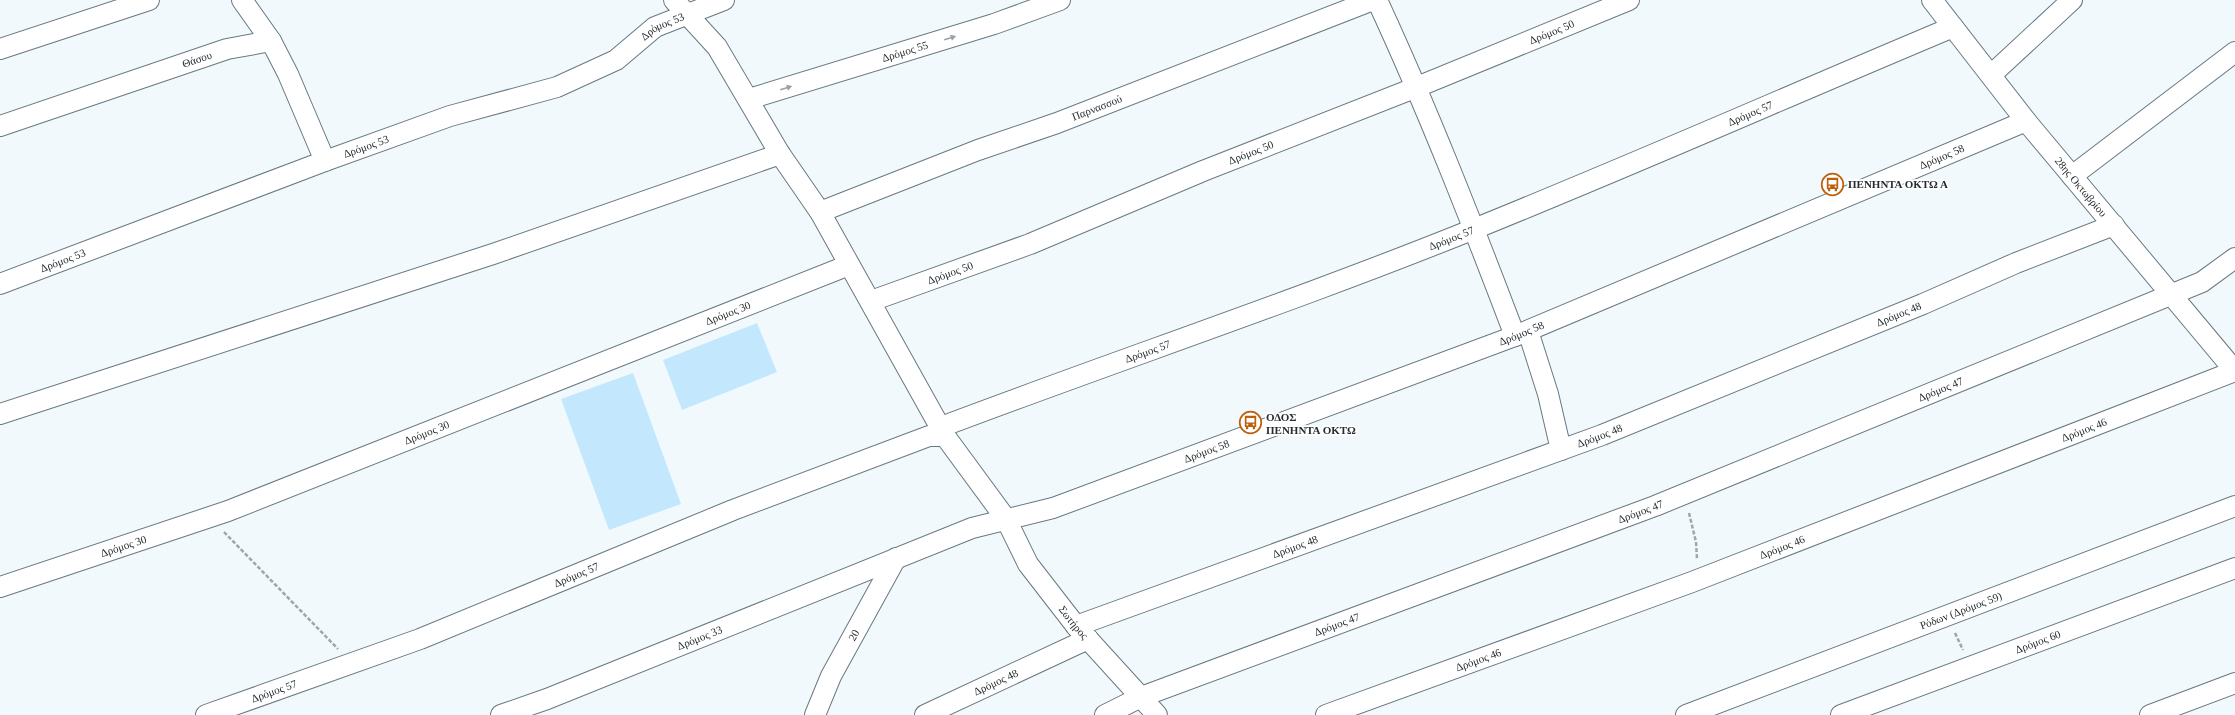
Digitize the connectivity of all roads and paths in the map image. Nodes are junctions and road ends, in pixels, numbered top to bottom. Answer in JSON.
{"nodes":[{"id":1,"x":149,"y":0,"type":"edge"},
{"id":2,"x":242,"y":0,"type":"edge"},
{"id":3,"x":674,"y":0,"type":"edge"},
{"id":4,"x":724,"y":0,"type":"edge"},
{"id":5,"x":1060,"y":0,"type":"edge"},
{"id":6,"x":1373,"y":0,"type":"edge"},
{"id":7,"x":1377,"y":0,"type":"edge"},
{"id":8,"x":1629,"y":0,"type":"edge"},
{"id":9,"x":1932,"y":0,"type":"edge"},
{"id":10,"x":2072,"y":0,"type":"edge"},
{"id":11,"x":688,"y":14,"type":"junction"},
{"id":12,"x":1953,"y":27,"type":"junction"},
{"id":13,"x":271,"y":40,"type":"junction"},
{"id":14,"x":0,"y":49,"type":"edge"},
{"id":15,"x":2235,"y":52,"type":"edge"},
{"id":16,"x":1990,"y":75,"type":"junction"},
{"id":17,"x":1418,"y":87,"type":"junction"},
{"id":18,"x":749,"y":99,"type":"junction"},
{"id":19,"x":2026,"y":121,"type":"junction"},
{"id":20,"x":0,"y":126,"type":"edge"},
{"id":21,"x":780,"y":154,"type":"junction"},
{"id":22,"x":325,"y":161,"type":"junction"},
{"id":23,"x":2072,"y":176,"type":"junction"},
{"id":24,"x":820,"y":212,"type":"junction"},
{"id":25,"x":2114,"y":225,"type":"junction"},
{"id":26,"x":1475,"y":228,"type":"junction"},
{"id":27,"x":2235,"y":258,"type":"edge"},
{"id":28,"x":849,"y":265,"type":"junction"},
{"id":29,"x":0,"y":284,"type":"edge"},
{"id":30,"x":2171,"y":294,"type":"junction"},
{"id":31,"x":871,"y":301,"type":"junction"},
{"id":32,"x":1521,"y":334,"type":"junction"},
{"id":33,"x":2235,"y":371,"type":"edge"},
{"id":34,"x":0,"y":414,"type":"edge"},
{"id":35,"x":943,"y":432,"type":"junction"},
{"id":36,"x":1561,"y":450,"type":"junction"},
{"id":37,"x":1685,"y":493,"type":"junction"},
{"id":38,"x":2235,"y":506,"type":"edge"},
{"id":39,"x":210,"y":517,"type":"junction"},
{"id":40,"x":1006,"y":519,"type":"junction"},
{"id":41,"x":896,"y":558,"type":"junction"},
{"id":42,"x":2235,"y":568,"type":"edge"},
{"id":43,"x":1698,"y":580,"type":"junction"},
{"id":44,"x":0,"y":588,"type":"edge"},
{"id":45,"x":1944,"y":617,"type":"junction"},
{"id":46,"x":1082,"y":633,"type":"junction"},
{"id":47,"x":352,"y":663,"type":"junction"},
{"id":48,"x":1971,"y":667,"type":"junction"},
{"id":49,"x":2235,"y":683,"type":"edge"},
{"id":50,"x":1141,"y":697,"type":"junction"},
{"id":51,"x":206,"y":715,"type":"edge"},
{"id":52,"x":501,"y":715,"type":"edge"},
{"id":53,"x":815,"y":715,"type":"edge"},
{"id":54,"x":925,"y":715,"type":"edge"},
{"id":55,"x":1105,"y":715,"type":"edge"},
{"id":56,"x":1157,"y":715,"type":"edge"},
{"id":57,"x":1326,"y":715,"type":"edge"},
{"id":58,"x":1686,"y":715,"type":"edge"},
{"id":59,"x":1841,"y":715,"type":"edge"},
{"id":60,"x":2150,"y":715,"type":"edge"}],
"edges":[{"from":1,"to":14,"type":"street"},
{"from":2,"to":13,"type":"street"},
{"from":3,"to":11,"type":"street"},
{"from":4,"to":11,"type":"street","name":"Δρόμος 53"},
{"from":18,"to":5,"type":"street","name":"Δρόμος 55","one_way":true},
{"from":6,"to":24,"type":"street","name":"Παρνασσού"},
{"from":7,"to":17,"type":"street"},
{"from":8,"to":17,"type":"street","name":"Δρόμος 50"},
{"from":9,"to":12,"type":"street","name":"28ης Οκτωβρίου"},
{"from":10,"to":16,"type":"street"},
{"from":11,"to":18,"type":"street","name":"Σωτήρος"},
{"from":11,"to":22,"type":"street","name":"Δρόμος 53"},
{"from":12,"to":16,"type":"street","name":"28ης Οκτωβρίου"},
{"from":12,"to":26,"type":"street","name":"Δρόμος 57"},
{"from":13,"to":20,"type":"street","name":"Θάσου"},
{"from":13,"to":22,"type":"street"},
{"from":15,"to":23,"type":"street"},
{"from":16,"to":19,"type":"street","name":"28ης Οκτωβρίου"},
{"from":17,"to":26,"type":"street"},
{"from":17,"to":31,"type":"street","name":"Δρόμος 50"},
{"from":18,"to":21,"type":"street","name":"Σωτήρος"},
{"from":19,"to":23,"type":"street","name":"28ης Οκτωβρίου"},
{"from":19,"to":32,"type":"street","name":"Δρόμος 58"},
{"from":21,"to":24,"type":"street","name":"Σωτήρος"},
{"from":21,"to":34,"type":"street"},
{"from":22,"to":29,"type":"street","name":"Δρόμος 53"},
{"from":23,"to":25,"type":"street","name":"28ης Οκτωβρίου"},
{"from":24,"to":28,"type":"street","name":"Σωτήρος"},
{"from":25,"to":30,"type":"street","name":"28ης Οκτωβρίου"},
{"from":25,"to":36,"type":"street","name":"Δρόμος 48"},
{"from":26,"to":32,"type":"street"},
{"from":26,"to":35,"type":"street","name":"Δρόμος 57"},
{"from":27,"to":30,"type":"street","name":"Δρόμος 47"},
{"from":28,"to":31,"type":"street","name":"Σωτήρος"},
{"from":28,"to":39,"type":"street","name":"Δρόμος 30"},
{"from":30,"to":33,"type":"street","name":"28ης Οκτωβρίου"},
{"from":30,"to":37,"type":"street","name":"Δρόμος 47"},
{"from":31,"to":35,"type":"street","name":"Σωτήρος"},
{"from":32,"to":36,"type":"street"},
{"from":32,"to":40,"type":"street","name":"Δρόμος 58"},
{"from":33,"to":43,"type":"street","name":"Δρόμος 46"},
{"from":35,"to":40,"type":"street","name":"Σωτήρος"},
{"from":35,"to":47,"type":"street","name":"Δρόμος 57"},
{"from":36,"to":46,"type":"street","name":"Δρόμος 48"},
{"from":37,"to":43,"type":"path"},
{"from":37,"to":50,"type":"street","name":"Δρόμος 47"},
{"from":38,"to":45,"type":"street","name":"Ρόδων (Δρόμος 59)"},
{"from":39,"to":44,"type":"street","name":"Δρόμος 30"},
{"from":39,"to":47,"type":"path"},
{"from":40,"to":41,"type":"street","name":"Δρόμος 58"},
{"from":40,"to":46,"type":"street","name":"Σωτήρος"},
{"from":41,"to":52,"type":"street","name":"Δρόμος 33"},
{"from":41,"to":53,"type":"street","name":"20"},
{"from":42,"to":48,"type":"street","name":"Δρόμος 60"},
{"from":43,"to":57,"type":"street","name":"Δρόμος 46"},
{"from":45,"to":48,"type":"path"},
{"from":45,"to":58,"type":"street","name":"Ρόδων (Δρόμος 59)"},
{"from":46,"to":50,"type":"street","name":"Σωτήρος"},
{"from":46,"to":54,"type":"street","name":"Δρόμος 48"},
{"from":47,"to":51,"type":"street","name":"Δρόμος 57"},
{"from":48,"to":59,"type":"street","name":"Δρόμος 60"},
{"from":49,"to":60,"type":"street"},
{"from":50,"to":55,"type":"street","name":"Δρόμος 47"},
{"from":50,"to":56,"type":"street","name":"Σωτήρος"}]}
